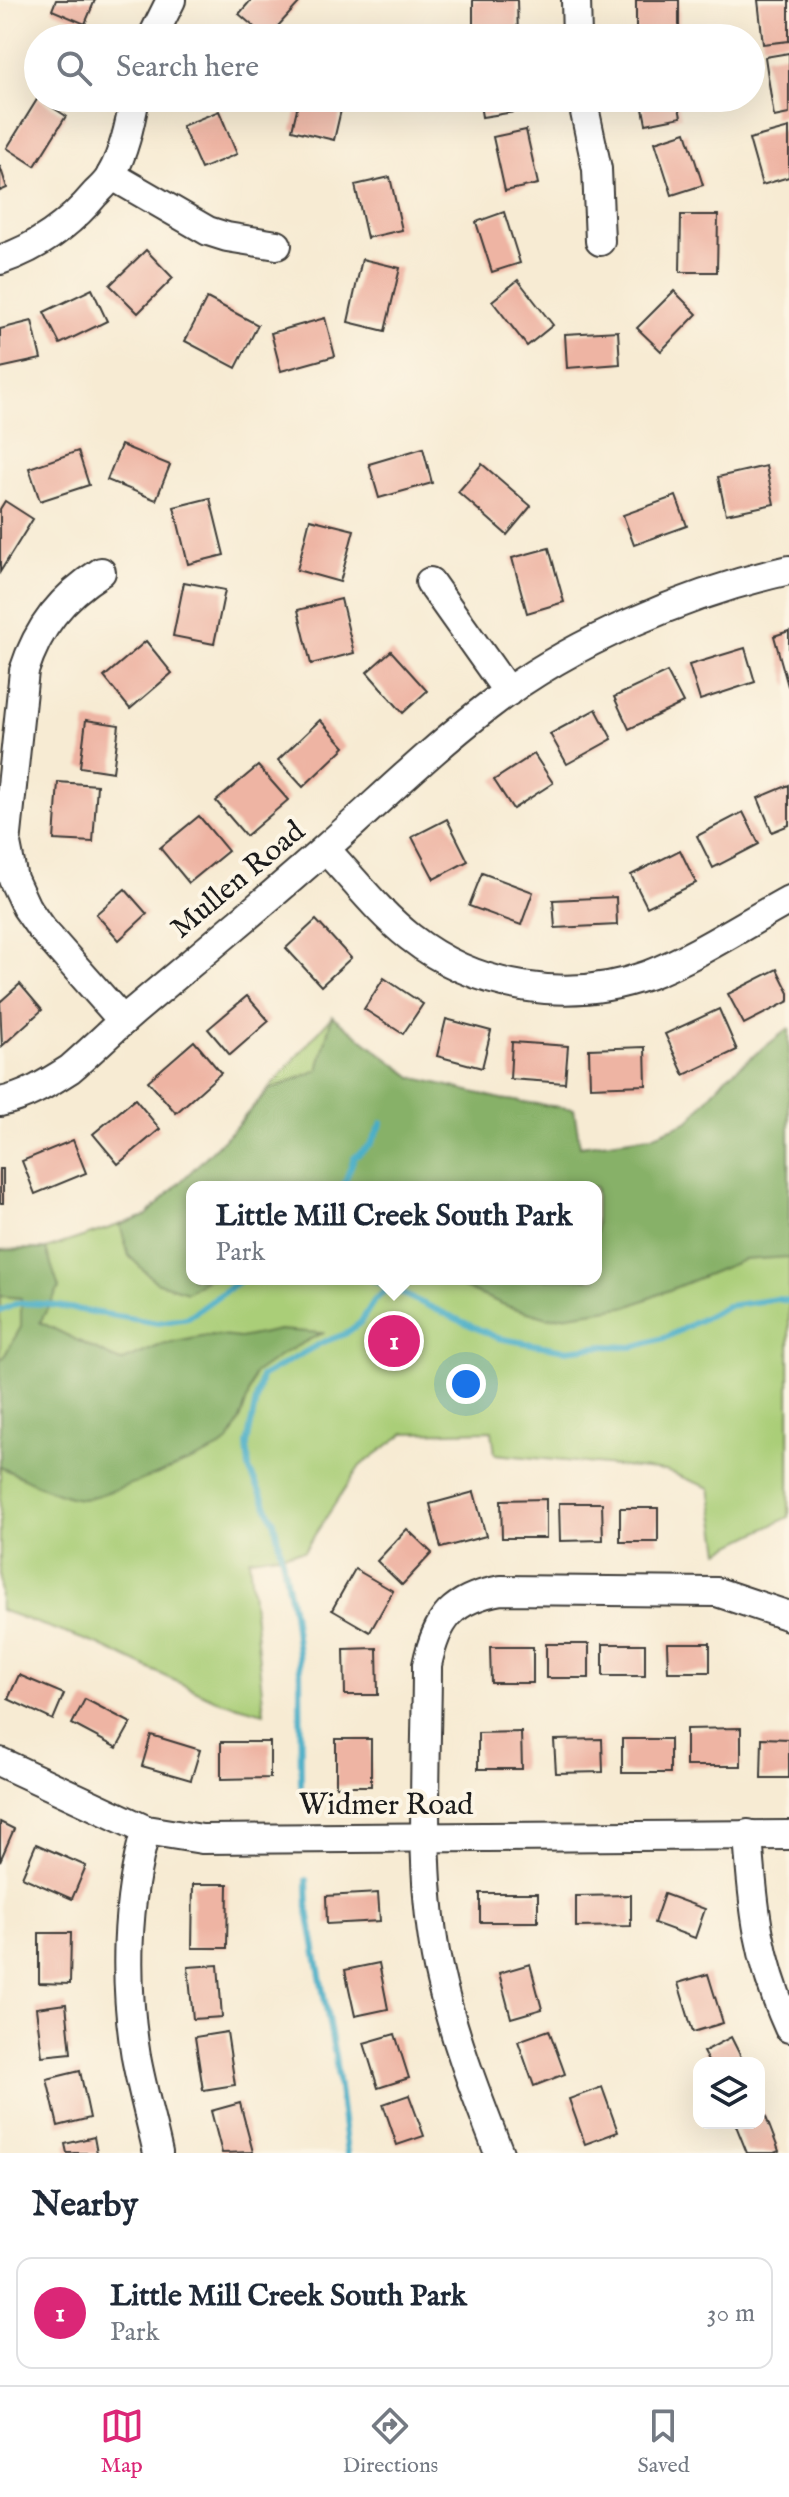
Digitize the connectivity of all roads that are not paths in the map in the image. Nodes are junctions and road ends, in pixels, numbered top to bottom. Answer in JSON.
{"nodes":[{"id":1,"x":171,"y":0,"type":"edge"},
{"id":2,"x":576,"y":0,"type":"edge"},
{"id":3,"x":159,"y":24,"type":"edge"},
{"id":4,"x":577,"y":24,"type":"edge"},
{"id":5,"x":132,"y":112,"type":"edge"},
{"id":6,"x":585,"y":112,"type":"edge"},
{"id":7,"x":111,"y":175,"type":"junction"},
{"id":8,"x":600,"y":241,"type":"dead end"},
{"id":9,"x":277,"y":245,"type":"dead end"},
{"id":10,"x":0,"y":260,"type":"edge"},
{"id":11,"x":789,"y":570,"type":"edge"},
{"id":12,"x":101,"y":572,"type":"dead end"},
{"id":13,"x":430,"y":582,"type":"dead end"},
{"id":14,"x":508,"y":692,"type":"junction"},
{"id":15,"x":325,"y":849,"type":"junction"},
{"id":16,"x":789,"y":900,"type":"edge"},
{"id":17,"x":123,"y":1021,"type":"junction"},
{"id":18,"x":0,"y":1102,"type":"edge"},
{"id":19,"x":789,"y":1616,"type":"edge"},
{"id":20,"x":0,"y":1762,"type":"edge"},
{"id":21,"x":146,"y":1830,"type":"junction"},
{"id":22,"x":748,"y":1834,"type":"junction"},
{"id":23,"x":789,"y":1835,"type":"edge"},
{"id":24,"x":427,"y":1837,"type":"junction"},
{"id":25,"x":789,"y":2028,"type":"edge"},
{"id":26,"x":158,"y":2153,"type":"edge"},
{"id":27,"x":499,"y":2153,"type":"edge"}],
"edges":[{"from":1,"to":3,"type":"street"},
{"from":2,"to":4,"type":"street"},
{"from":5,"to":7,"type":"street"},
{"from":6,"to":8,"type":"street"},
{"from":7,"to":9,"type":"street"},
{"from":7,"to":10,"type":"street"},
{"from":11,"to":14,"type":"street","name":"Mullen Road"},
{"from":12,"to":17,"type":"street"},
{"from":13,"to":14,"type":"street"},
{"from":14,"to":15,"type":"street","name":"Mullen Road"},
{"from":15,"to":16,"type":"street"},
{"from":15,"to":17,"type":"street","name":"Mullen Road"},
{"from":17,"to":18,"type":"street","name":"Mullen Road"},
{"from":19,"to":24,"type":"street"},
{"from":20,"to":21,"type":"street","name":"Widmer Road"},
{"from":21,"to":24,"type":"street","name":"Widmer Road"},
{"from":21,"to":26,"type":"street"},
{"from":22,"to":23,"type":"street","name":"Widmer Road"},
{"from":22,"to":24,"type":"street","name":"Widmer Road"},
{"from":22,"to":25,"type":"street"},
{"from":24,"to":27,"type":"street"}]}
